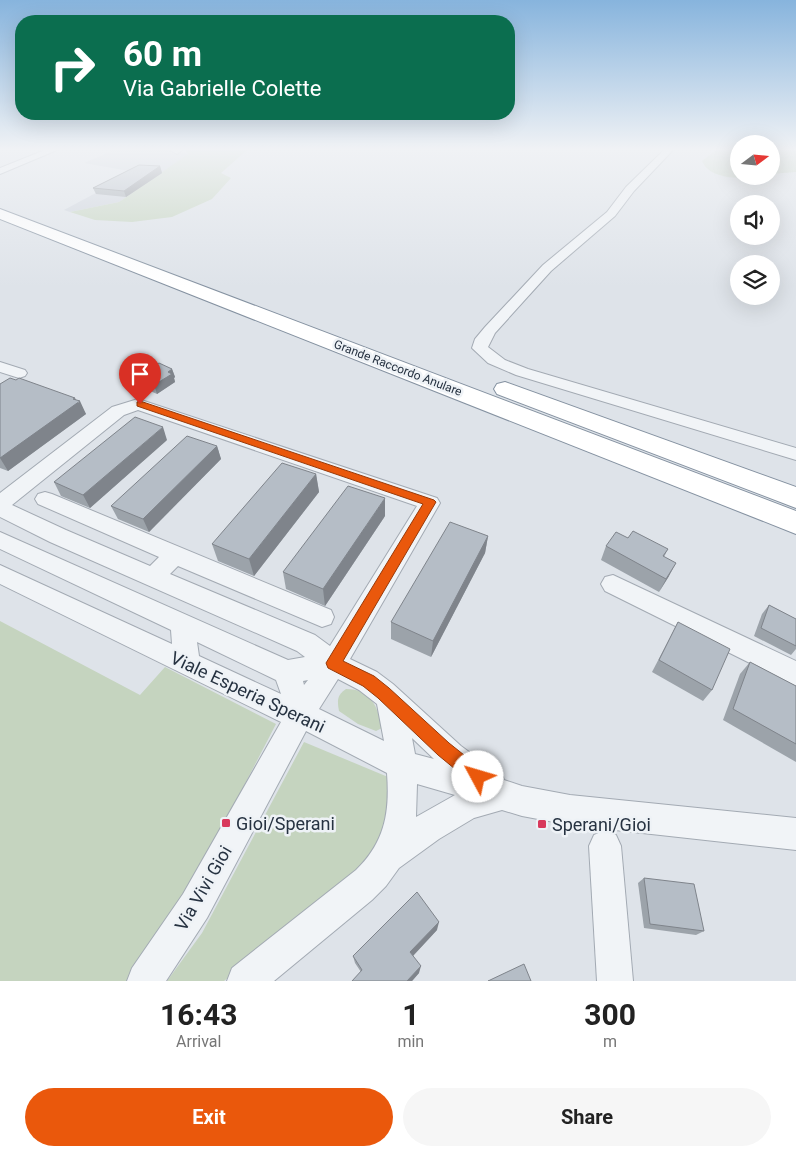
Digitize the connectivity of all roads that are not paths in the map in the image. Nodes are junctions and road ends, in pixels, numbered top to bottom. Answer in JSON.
{"nodes":[{"id":1,"x":625,"y":196,"type":"edge"},
{"id":2,"x":0,"y":201,"type":"edge"},
{"id":3,"x":0,"y":214,"type":"edge"},
{"id":4,"x":0,"y":367,"type":"edge"},
{"id":5,"x":19,"y":374,"type":"dead end"},
{"id":6,"x":796,"y":454,"type":"edge"},
{"id":7,"x":796,"y":498,"type":"edge"},
{"id":8,"x":44,"y":499,"type":"dead end"},
{"id":9,"x":0,"y":504,"type":"edge"},
{"id":10,"x":0,"y":508,"type":"edge"},
{"id":11,"x":796,"y":523,"type":"edge"},
{"id":12,"x":58,"y":536,"type":"junction"},
{"id":13,"x":0,"y":540,"type":"edge"},
{"id":14,"x":175,"y":555,"type":"junction"},
{"id":15,"x":56,"y":566,"type":"junction"},
{"id":16,"x":4,"y":576,"type":"edge"},
{"id":17,"x":154,"y":576,"type":"junction"},
{"id":18,"x":613,"y":584,"type":"dead end"},
{"id":19,"x":322,"y":618,"type":"dead end"},
{"id":20,"x":183,"y":624,"type":"junction"},
{"id":21,"x":334,"y":663,"type":"junction"},
{"id":22,"x":187,"y":664,"type":"junction"},
{"id":23,"x":287,"y":672,"type":"junction"},
{"id":24,"x":796,"y":674,"type":"edge"},
{"id":25,"x":390,"y":698,"type":"junction"},
{"id":26,"x":300,"y":714,"type":"junction"},
{"id":27,"x":401,"y":764,"type":"junction"},
{"id":28,"x":501,"y":796,"type":"junction"},
{"id":29,"x":796,"y":834,"type":"edge"},
{"id":30,"x":605,"y":846,"type":"dead end"},
{"id":31,"x":388,"y":857,"type":"junction"},
{"id":32,"x":145,"y":981,"type":"edge"},
{"id":33,"x":245,"y":981,"type":"edge"},
{"id":34,"x":615,"y":981,"type":"edge"}],
"edges":[{"from":1,"to":6,"type":"street"},
{"from":2,"to":7,"type":"highway","name":"Grande Raccordo Anulare"},
{"from":3,"to":11,"type":"highway","name":"Grande Raccordo Anulare"},
{"from":4,"to":5,"type":"street"},
{"from":8,"to":14,"type":"street"},
{"from":9,"to":21,"type":"street","name":"Via Vivi Gioi"},
{"from":10,"to":12,"type":"street","name":"Viale Esperia Sperani"},
{"from":12,"to":15,"type":"street"},
{"from":12,"to":17,"type":"street","name":"Viale Esperia Sperani"},
{"from":13,"to":15,"type":"street"},
{"from":14,"to":17,"type":"street"},
{"from":14,"to":17,"type":"street"},
{"from":14,"to":19,"type":"street"},
{"from":15,"to":16,"type":"street"},
{"from":15,"to":20,"type":"street"},
{"from":16,"to":22,"type":"street","name":"Viale Esperia Sperani"},
{"from":17,"to":21,"type":"street","name":"Viale Esperia Sperani"},
{"from":18,"to":24,"type":"street"},
{"from":20,"to":22,"type":"street"},
{"from":20,"to":23,"type":"street"},
{"from":21,"to":23,"type":"street"},
{"from":21,"to":25,"type":"street","name":"Viale Esperia Sperani"},
{"from":21,"to":26,"type":"street","name":"Via Vivi Gioi"},
{"from":22,"to":26,"type":"street","name":"Viale Esperia Sperani"},
{"from":23,"to":26,"type":"street"},
{"from":25,"to":27,"type":"street"},
{"from":25,"to":28,"type":"street","name":"Viale Esperia Sperani"},
{"from":26,"to":27,"type":"street","name":"Viale Esperia Sperani"},
{"from":26,"to":32,"type":"street","name":"Via Vivi Gioi"},
{"from":27,"to":28,"type":"street","name":"Viale Esperia Sperani"},
{"from":27,"to":31,"type":"street"},
{"from":28,"to":29,"type":"street","name":"Viale Esperia Sperani"},
{"from":28,"to":31,"type":"street"},
{"from":30,"to":34,"type":"street"},
{"from":31,"to":33,"type":"street"}]}
